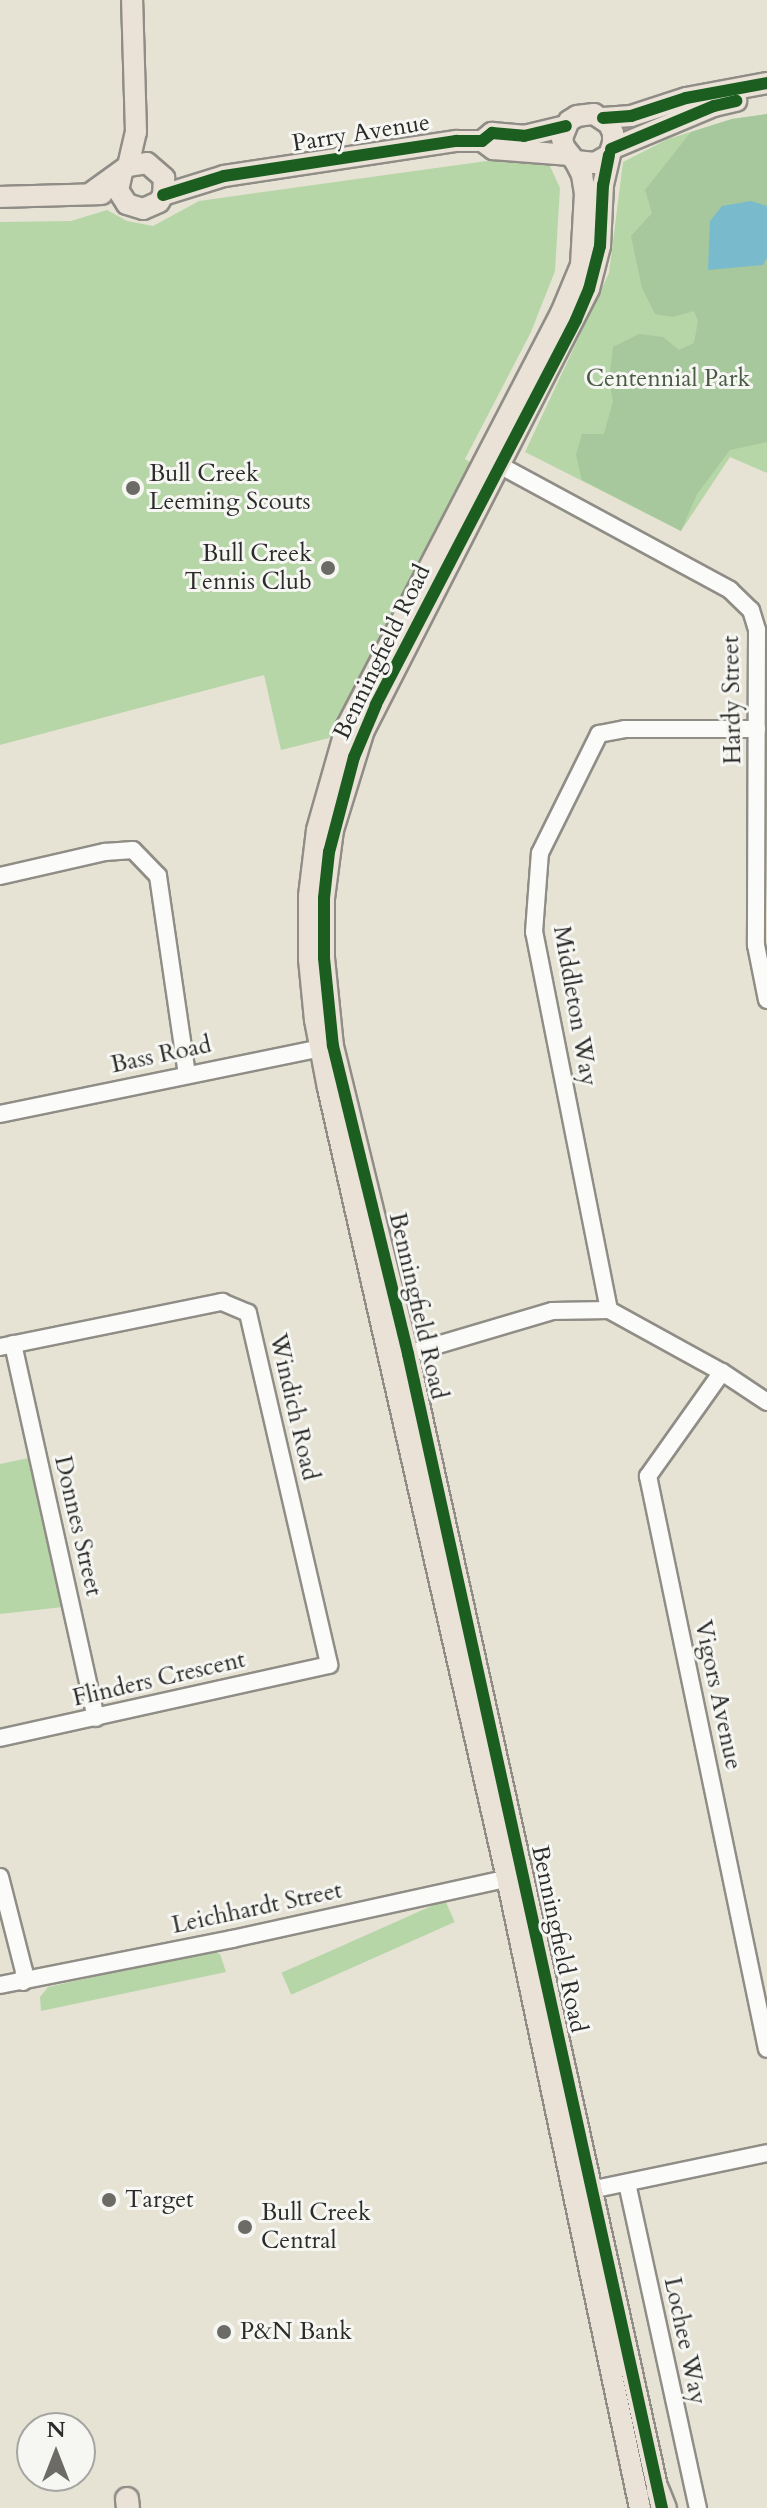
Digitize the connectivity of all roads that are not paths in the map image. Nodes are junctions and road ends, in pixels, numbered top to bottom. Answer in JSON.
{"nodes":[{"id":1,"x":132,"y":0,"type":"edge"},
{"id":2,"x":767,"y":83,"type":"edge"},
{"id":3,"x":767,"y":95,"type":"edge"},
{"id":4,"x":603,"y":118,"type":"junction"},
{"id":5,"x":566,"y":126,"type":"junction"},
{"id":6,"x":482,"y":141,"type":"junction"},
{"id":7,"x":610,"y":152,"type":"junction"},
{"id":8,"x":572,"y":158,"type":"junction"},
{"id":9,"x":139,"y":168,"type":"junction"},
{"id":10,"x":224,"y":176,"type":"junction"},
{"id":11,"x":92,"y":192,"type":"junction"},
{"id":12,"x":163,"y":195,"type":"junction"},
{"id":13,"x":0,"y":197,"type":"edge"},
{"id":14,"x":121,"y":198,"type":"junction"},
{"id":15,"x":494,"y":462,"type":"junction"},
{"id":16,"x":757,"y":729,"type":"junction"},
{"id":17,"x":762,"y":824,"type":"edge"},
{"id":18,"x":0,"y":876,"type":"edge"},
{"id":19,"x":767,"y":1000,"type":"edge"},
{"id":20,"x":326,"y":1047,"type":"junction"},
{"id":21,"x":187,"y":1074,"type":"junction"},
{"id":22,"x":0,"y":1114,"type":"edge"},
{"id":23,"x":609,"y":1310,"type":"junction"},
{"id":24,"x":7,"y":1345,"type":"edge"},
{"id":25,"x":400,"y":1356,"type":"junction"},
{"id":26,"x":722,"y":1372,"type":"junction"},
{"id":27,"x":767,"y":1402,"type":"edge"},
{"id":28,"x":329,"y":1665,"type":"joint"},
{"id":29,"x":96,"y":1718,"type":"junction"},
{"id":30,"x":0,"y":1738,"type":"edge"},
{"id":31,"x":0,"y":1877,"type":"edge"},
{"id":32,"x":515,"y":1877,"type":"junction"},
{"id":33,"x":23,"y":1982,"type":"junction"},
{"id":34,"x":0,"y":1985,"type":"edge"},
{"id":35,"x":767,"y":2049,"type":"edge"},
{"id":36,"x":767,"y":2153,"type":"edge"},
{"id":37,"x":627,"y":2183,"type":"junction"},
{"id":38,"x":582,"y":2192,"type":"junction"},
{"id":39,"x":661,"y":2502,"type":"edge"},
{"id":40,"x":640,"y":2508,"type":"edge"},
{"id":41,"x":698,"y":2508,"type":"edge"}],
"edges":[{"from":1,"to":9,"type":"main road"},
{"from":2,"to":4,"type":"main road","name":"Parry Avenue"},
{"from":3,"to":7,"type":"main road","name":"Parry Avenue"},
{"from":4,"to":5,"type":"main road","name":"Parry Avenue"},
{"from":4,"to":7,"type":"main road"},
{"from":5,"to":6,"type":"main road","name":"Parry Avenue"},
{"from":5,"to":8,"type":"main road"},
{"from":6,"to":8,"type":"main road","name":"Parry Avenue"},
{"from":6,"to":10,"type":"main road","name":"Parry Avenue"},
{"from":7,"to":8,"type":"main road","name":"Parry Avenue"},
{"from":7,"to":15,"type":"main road","name":"Benningfield Road"},
{"from":8,"to":15,"type":"main road","name":"Benningfield Road"},
{"from":9,"to":10,"type":"main road","name":"Parry Avenue"},
{"from":9,"to":11,"type":"main road"},
{"from":9,"to":12,"type":"main road"},
{"from":9,"to":14,"type":"main road"},
{"from":10,"to":12,"type":"main road","name":"Parry Avenue"},
{"from":11,"to":13,"type":"main road","name":"Parry Avenue"},
{"from":11,"to":14,"type":"main road","name":"Parry Avenue"},
{"from":12,"to":14,"type":"main road","name":"Parry Avenue"},
{"from":15,"to":16,"type":"street","name":"Hardy Street"},
{"from":15,"to":20,"type":"main road","name":"Benningfield Road"},
{"from":16,"to":17,"type":"street","name":"Hardy Street"},
{"from":16,"to":23,"type":"street","name":"Middleton Way"},
{"from":17,"to":19,"type":"street","name":"Hardy Street"},
{"from":18,"to":21,"type":"street"},
{"from":20,"to":21,"type":"street","name":"Bass Road"},
{"from":20,"to":25,"type":"main road","name":"Benningfield Road"},
{"from":21,"to":22,"type":"street","name":"Bass Road"},
{"from":23,"to":25,"type":"street"},
{"from":23,"to":26,"type":"street"},
{"from":24,"to":28,"type":"street","name":"Windich Road"},
{"from":24,"to":29,"type":"street","name":"Donnes Street"},
{"from":25,"to":32,"type":"main road","name":"Benningfield Road"},
{"from":26,"to":27,"type":"street"},
{"from":26,"to":35,"type":"street","name":"Vigors Avenue"},
{"from":28,"to":29,"type":"street","name":"Flinders Crescent"},
{"from":29,"to":30,"type":"street","name":"Flinders Crescent"},
{"from":31,"to":33,"type":"street"},
{"from":32,"to":33,"type":"street","name":"Leichhardt Street"},
{"from":32,"to":38,"type":"main road","name":"Benningfield Road"},
{"from":33,"to":34,"type":"street","name":"Leichhardt Street"},
{"from":36,"to":37,"type":"street"},
{"from":37,"to":38,"type":"street"},
{"from":37,"to":41,"type":"street","name":"Lochee Way"},
{"from":38,"to":39,"type":"main road","name":"Benningfield Road"},
{"from":38,"to":40,"type":"main road","name":"Benningfield Road"}]}
